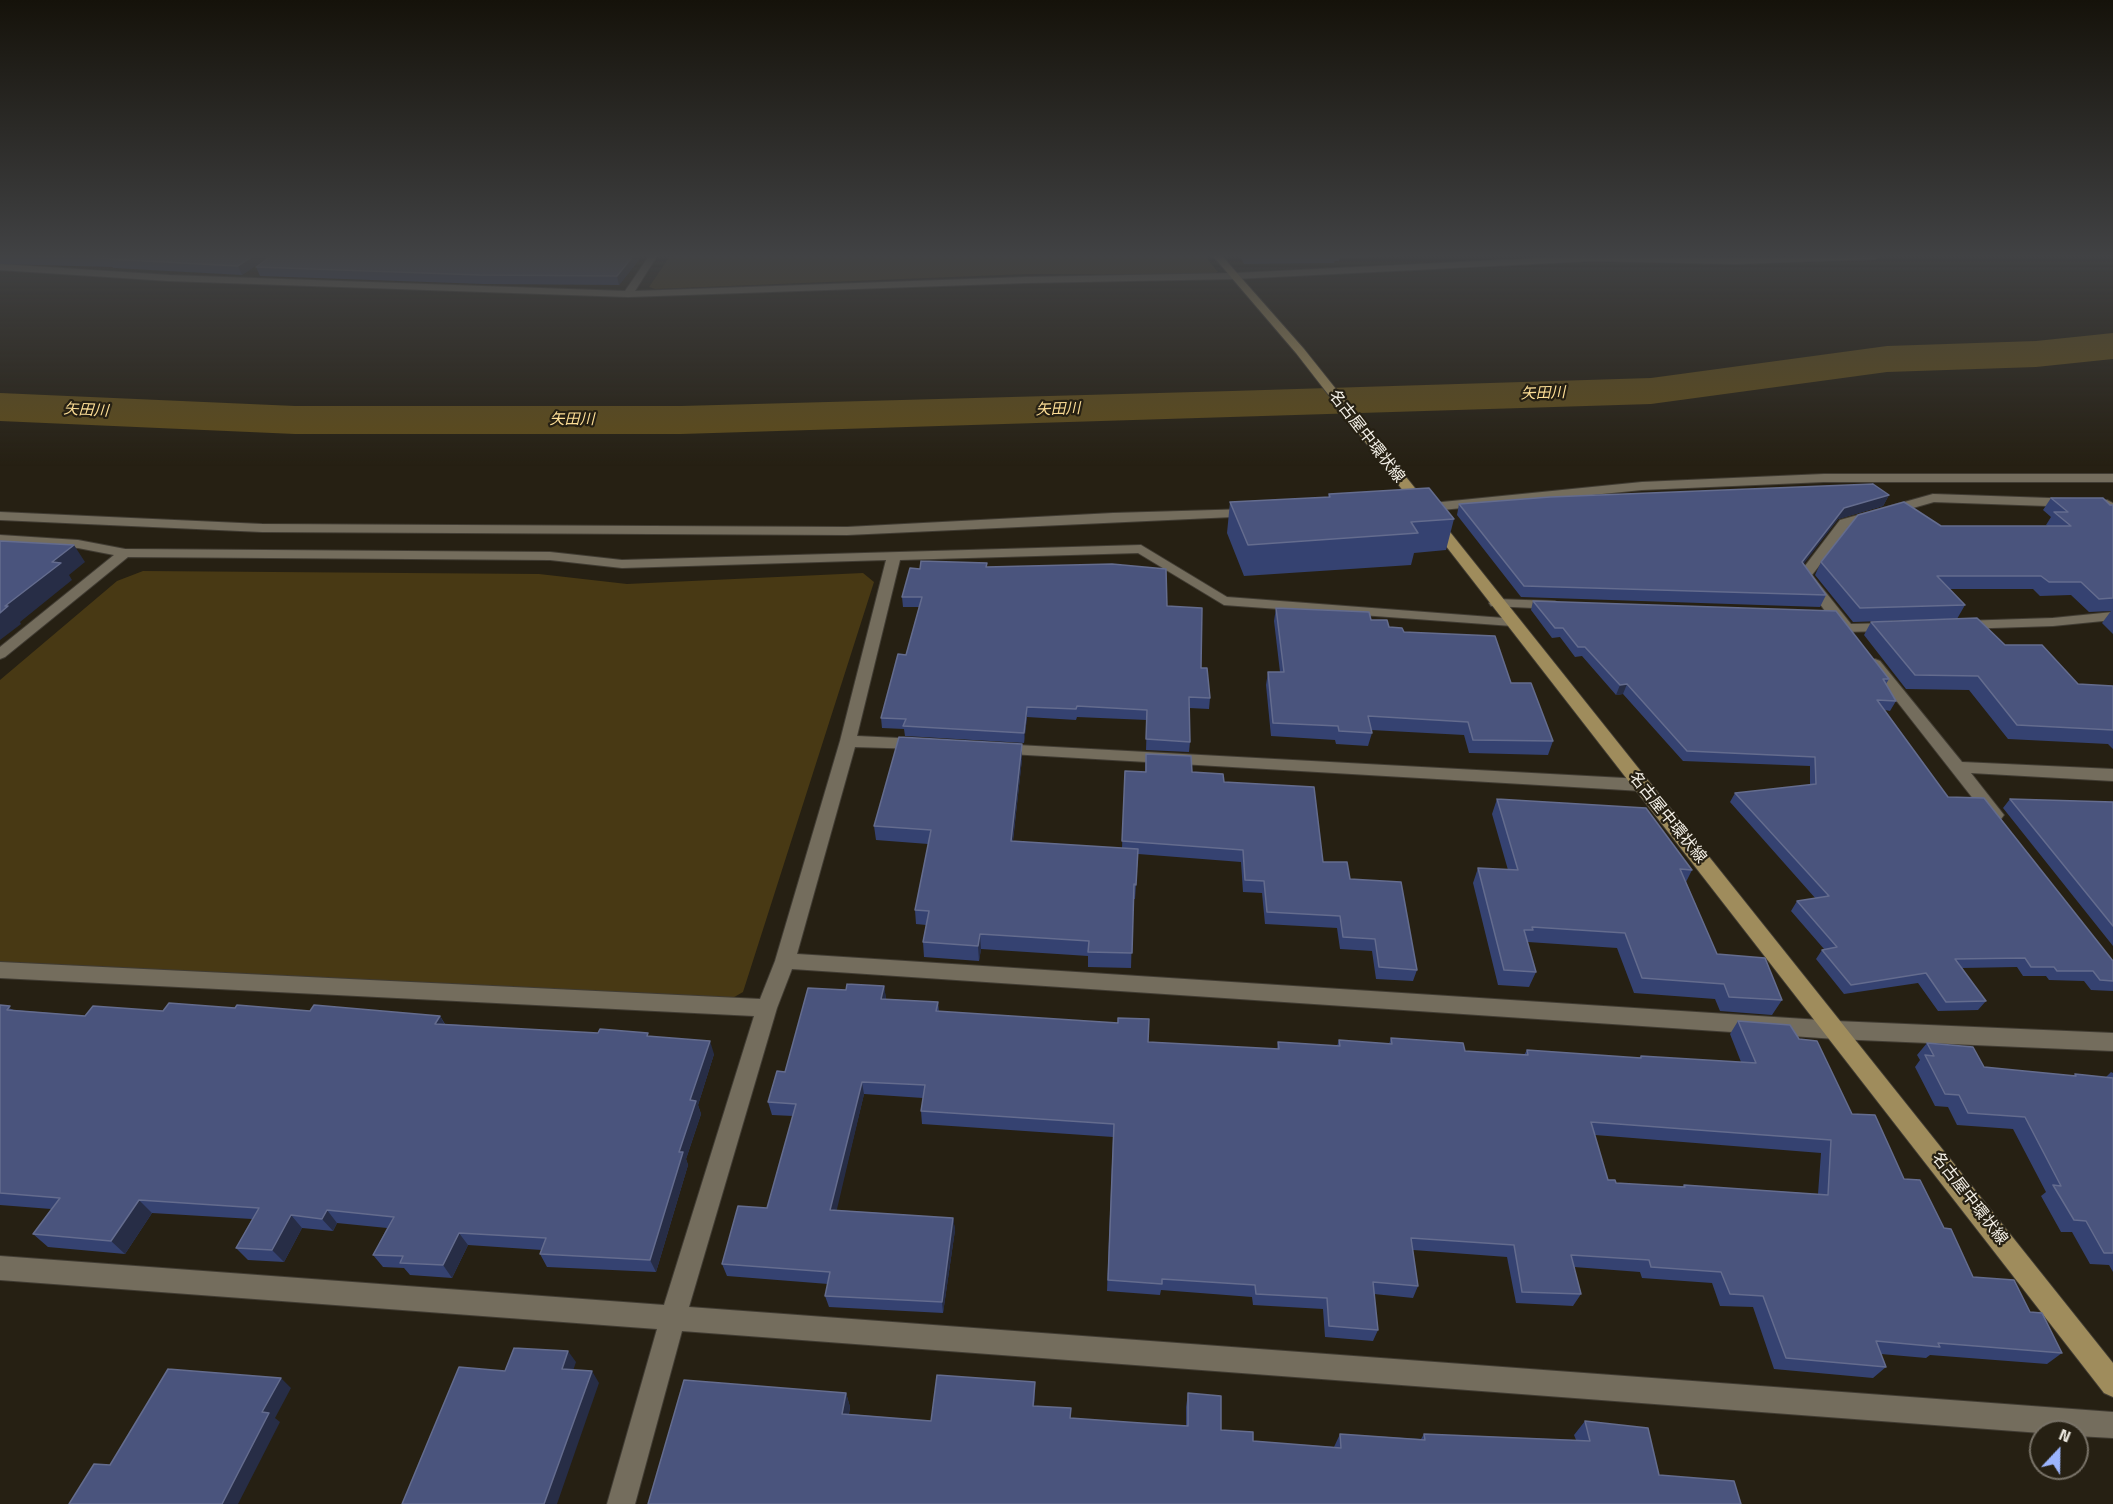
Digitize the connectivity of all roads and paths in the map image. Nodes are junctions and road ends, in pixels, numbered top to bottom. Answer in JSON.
{"nodes":[{"id":1,"x":1278,"y":326,"type":"edge"},
{"id":2,"x":2113,"y":478,"type":"edge"},
{"id":3,"x":1416,"y":508,"type":"junction"},
{"id":4,"x":2113,"y":509,"type":"edge"},
{"id":5,"x":1258,"y":513,"type":"edge"},
{"id":6,"x":0,"y":516,"type":"edge"},
{"id":7,"x":0,"y":540,"type":"edge"},
{"id":8,"x":125,"y":553,"type":"junction"},
{"id":9,"x":894,"y":556,"type":"junction"},
{"id":10,"x":1496,"y":603,"type":"junction"},
{"id":11,"x":1566,"y":605,"type":"edge"},
{"id":12,"x":1811,"y":613,"type":"edge"},
{"id":13,"x":1834,"y":614,"type":"junction"},
{"id":14,"x":2113,"y":616,"type":"edge"},
{"id":15,"x":1512,"y":621,"type":"junction"},
{"id":16,"x":1950,"y":625,"type":"edge"},
{"id":17,"x":1904,"y":627,"type":"edge"},
{"id":18,"x":1846,"y":629,"type":"junction"},
{"id":19,"x":0,"y":654,"type":"edge"},
{"id":20,"x":849,"y":741,"type":"junction"},
{"id":21,"x":931,"y":745,"type":"edge"},
{"id":22,"x":977,"y":748,"type":"edge"},
{"id":23,"x":1956,"y":767,"type":"junction"},
{"id":24,"x":2113,"y":775,"type":"edge"},
{"id":25,"x":1641,"y":785,"type":"junction"},
{"id":26,"x":2007,"y":831,"type":"edge"},
{"id":27,"x":784,"y":961,"type":"junction"},
{"id":28,"x":0,"y":970,"type":"edge"},
{"id":29,"x":767,"y":1008,"type":"junction"},
{"id":30,"x":1836,"y":1030,"type":"junction"},
{"id":31,"x":2113,"y":1042,"type":"edge"},
{"id":32,"x":0,"y":1268,"type":"edge"},
{"id":33,"x":673,"y":1317,"type":"junction"},
{"id":34,"x":2113,"y":1384,"type":"edge"},
{"id":35,"x":2113,"y":1425,"type":"edge"},
{"id":36,"x":621,"y":1504,"type":"edge"}],
"edges":[{"from":1,"to":3,"type":"main road","name":"名古屋中環状線"},
{"from":2,"to":3,"type":"street"},
{"from":3,"to":10,"type":"main road","name":"名古屋中環状線"},
{"from":4,"to":13,"type":"street"},
{"from":5,"to":6,"type":"street"},
{"from":7,"to":8,"type":"street"},
{"from":8,"to":9,"type":"street"},
{"from":8,"to":19,"type":"street"},
{"from":9,"to":15,"type":"street"},
{"from":9,"to":20,"type":"street"},
{"from":10,"to":11,"type":"street"},
{"from":10,"to":15,"type":"main road","name":"名古屋中環状線"},
{"from":12,"to":13,"type":"street"},
{"from":13,"to":18,"type":"street"},
{"from":14,"to":16,"type":"street"},
{"from":15,"to":25,"type":"main road","name":"名古屋中環状線"},
{"from":17,"to":18,"type":"street"},
{"from":18,"to":23,"type":"street"},
{"from":20,"to":21,"type":"street"},
{"from":20,"to":27,"type":"street"},
{"from":22,"to":25,"type":"street"},
{"from":23,"to":24,"type":"street"},
{"from":23,"to":26,"type":"street"},
{"from":25,"to":30,"type":"main road","name":"名古屋中環状線"},
{"from":27,"to":29,"type":"street"},
{"from":27,"to":30,"type":"street"},
{"from":28,"to":29,"type":"street"},
{"from":29,"to":33,"type":"street"},
{"from":30,"to":31,"type":"street"},
{"from":30,"to":34,"type":"main road","name":"名古屋中環状線"},
{"from":32,"to":33,"type":"street"},
{"from":33,"to":35,"type":"street"},
{"from":33,"to":36,"type":"street"}]}
